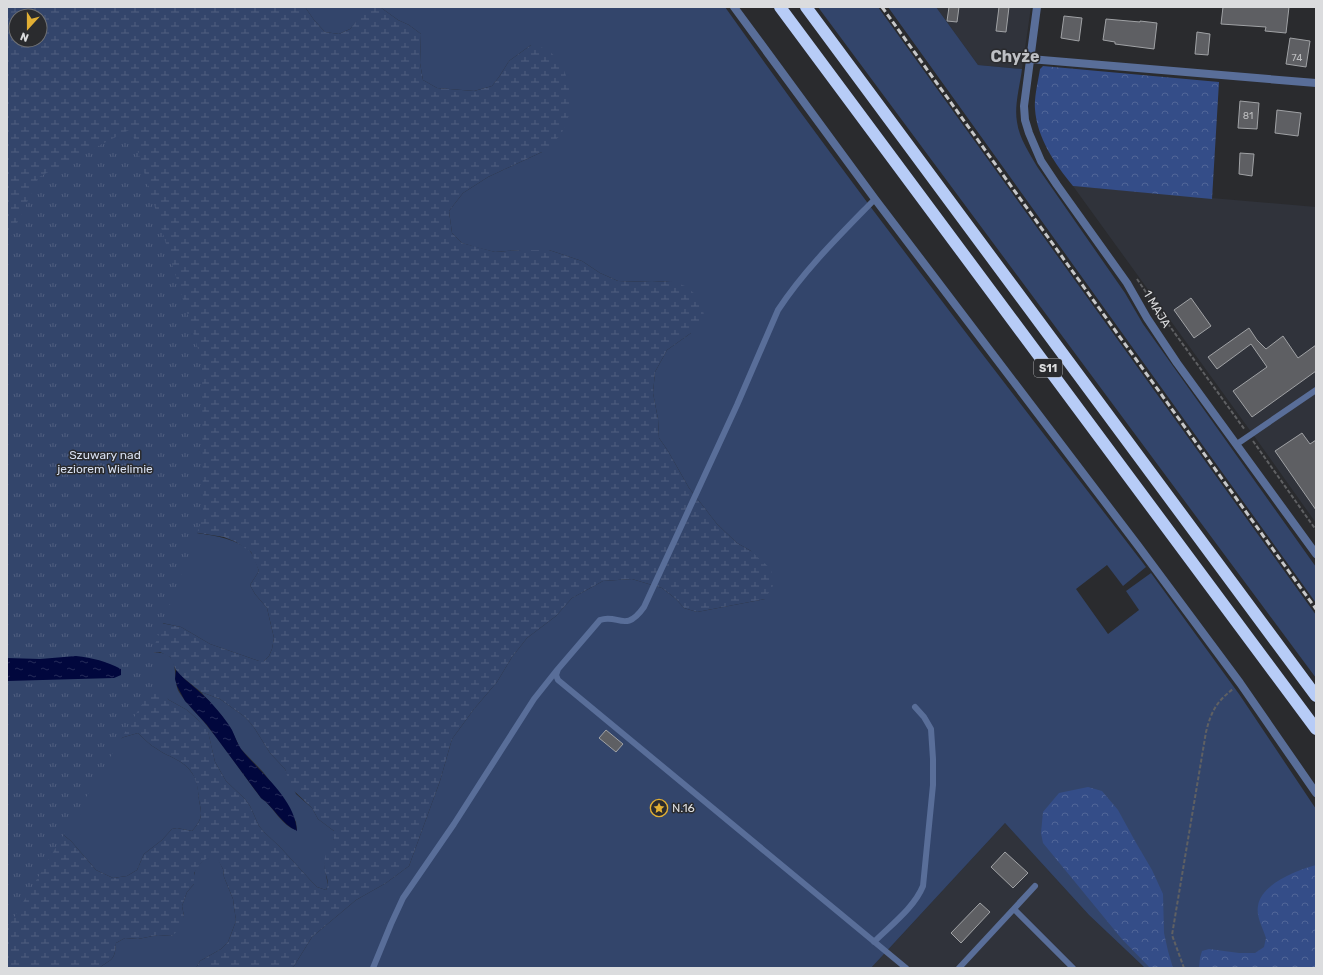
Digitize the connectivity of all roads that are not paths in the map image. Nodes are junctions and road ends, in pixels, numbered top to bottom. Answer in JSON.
{"nodes":[{"id":1,"x":734,"y":7,"type":"edge"},
{"id":2,"x":780,"y":7,"type":"edge"},
{"id":3,"x":806,"y":7,"type":"edge"},
{"id":4,"x":1037,"y":7,"type":"edge"},
{"id":5,"x":1030,"y":59,"type":"junction"},
{"id":6,"x":1316,"y":83,"type":"edge"},
{"id":7,"x":875,"y":199,"type":"junction"},
{"id":8,"x":1316,"y":390,"type":"edge"},
{"id":9,"x":1237,"y":444,"type":"junction"},
{"id":10,"x":1316,"y":554,"type":"edge"},
{"id":11,"x":558,"y":669,"type":"junction"},
{"id":12,"x":1316,"y":696,"type":"edge"},
{"id":13,"x":915,"y":707,"type":"dead end"},
{"id":14,"x":1316,"y":729,"type":"edge"},
{"id":15,"x":1316,"y":793,"type":"edge"},
{"id":16,"x":1035,"y":886,"type":"dead end"},
{"id":17,"x":1014,"y":909,"type":"junction"},
{"id":18,"x":874,"y":942,"type":"junction"},
{"id":19,"x":373,"y":968,"type":"edge"},
{"id":20,"x":906,"y":968,"type":"edge"},
{"id":21,"x":959,"y":968,"type":"edge"},
{"id":22,"x":1074,"y":968,"type":"edge"}],
"edges":[{"from":1,"to":7,"type":"street"},
{"from":2,"to":14,"type":"highway","number":"S11"},
{"from":3,"to":12,"type":"highway","number":"S11"},
{"from":4,"to":5,"type":"street","name":"1 MAJA"},
{"from":5,"to":6,"type":"street"},
{"from":5,"to":9,"type":"street","name":"1 MAJA"},
{"from":7,"to":11,"type":"lane"},
{"from":7,"to":15,"type":"street"},
{"from":8,"to":9,"type":"lane"},
{"from":9,"to":10,"type":"street","name":"1 MAJA"},
{"from":11,"to":18,"type":"lane"},
{"from":11,"to":19,"type":"lane"},
{"from":13,"to":18,"type":"lane"},
{"from":16,"to":17,"type":"lane"},
{"from":17,"to":21,"type":"lane"},
{"from":17,"to":22,"type":"lane"},
{"from":18,"to":20,"type":"lane"}]}
